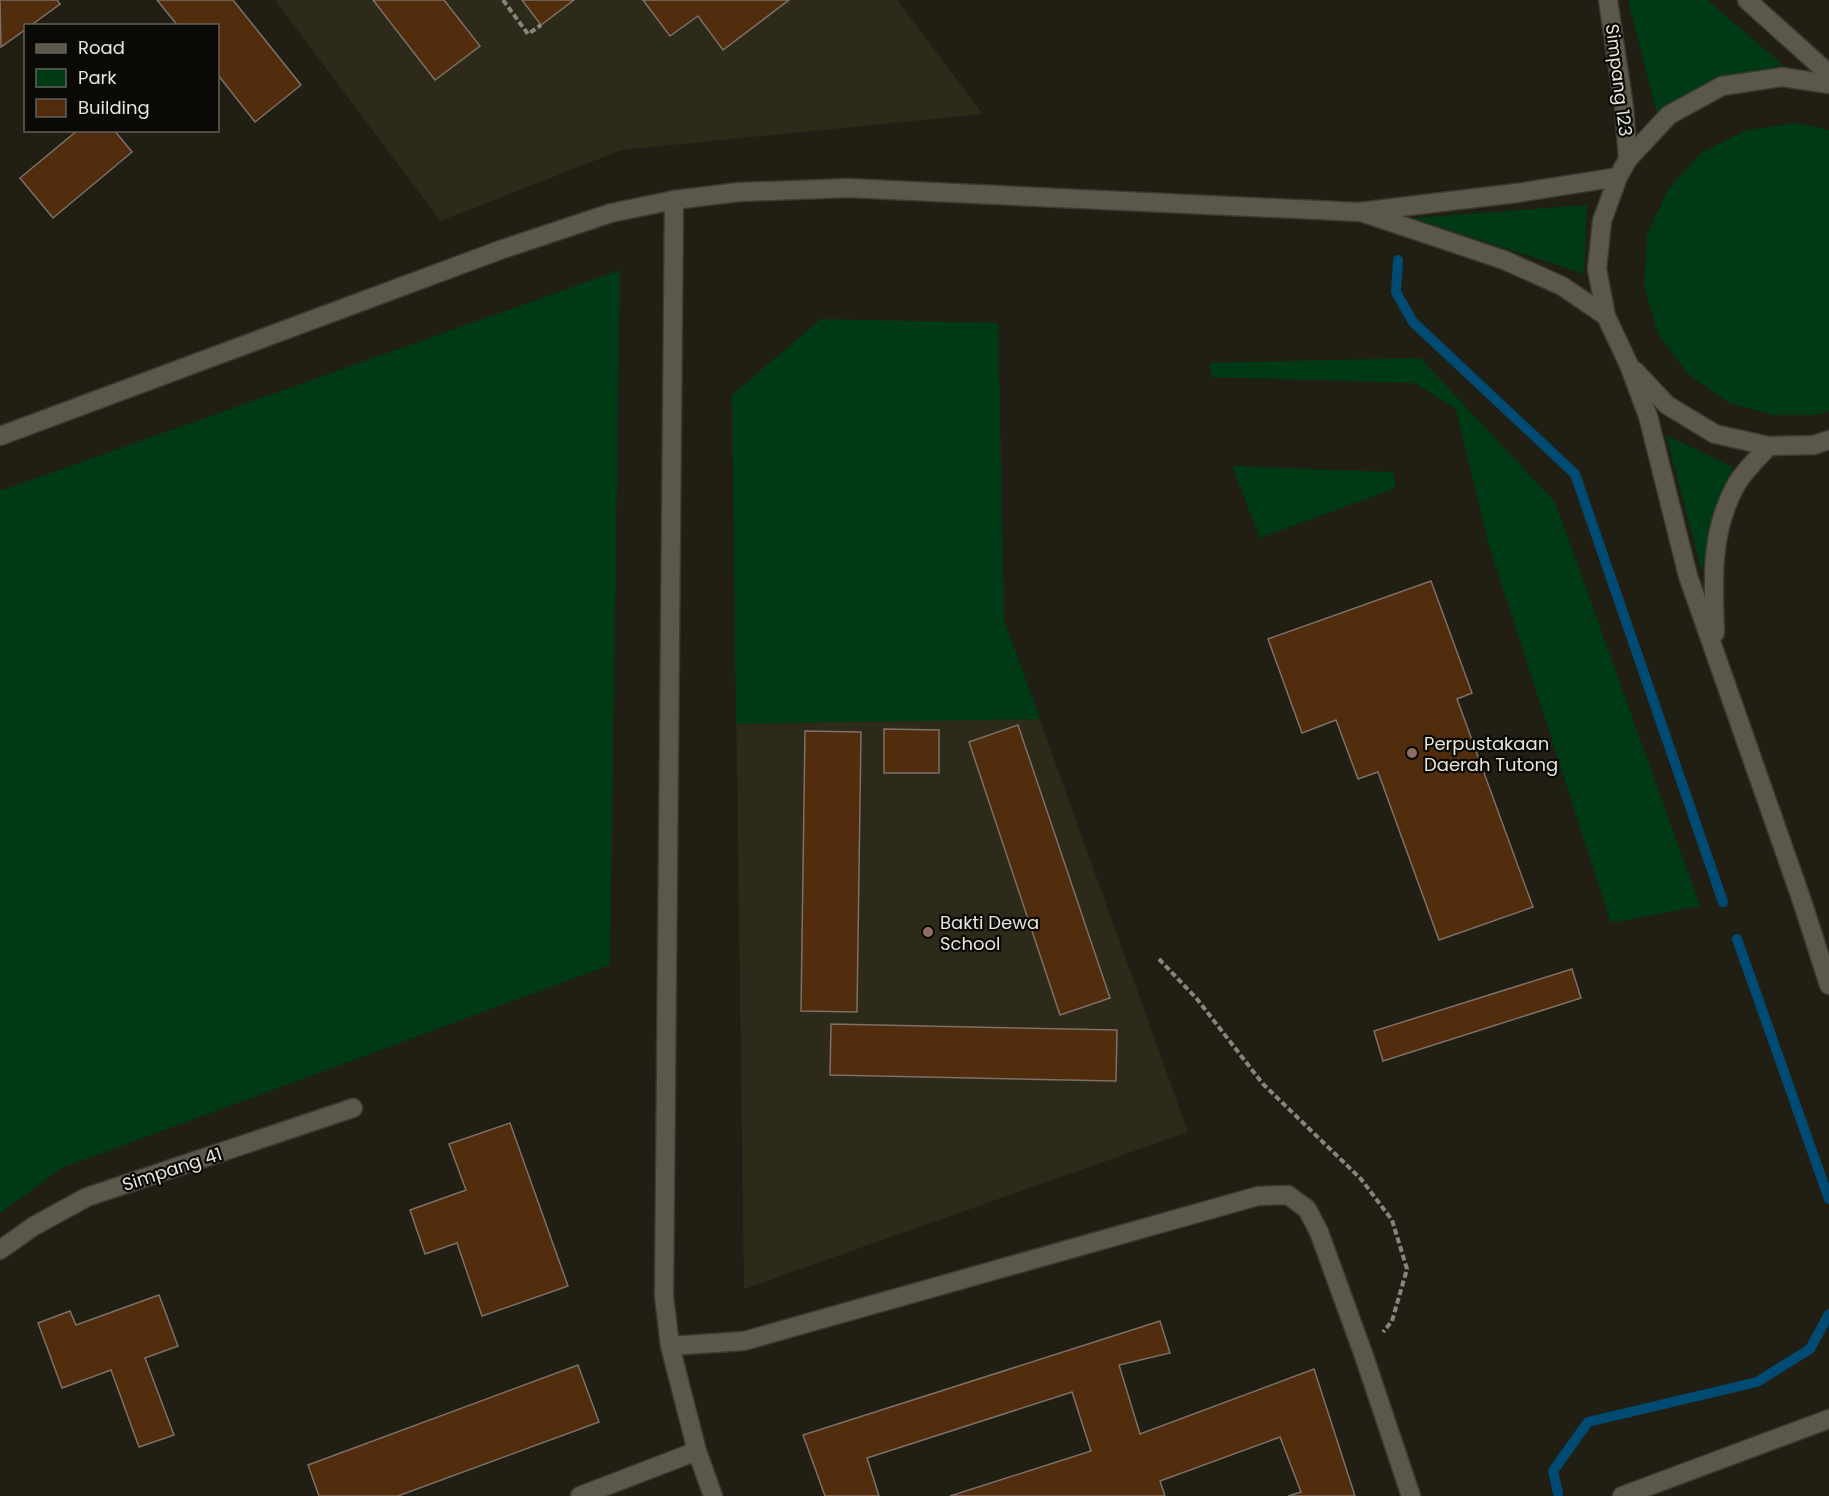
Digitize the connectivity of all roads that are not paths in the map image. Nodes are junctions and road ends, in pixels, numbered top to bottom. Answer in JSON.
{"nodes":[{"id":1,"x":1608,"y":0,"type":"edge"},
{"id":2,"x":1747,"y":0,"type":"edge"},
{"id":3,"x":1829,"y":74,"type":"edge"},
{"id":4,"x":1829,"y":84,"type":"edge"},
{"id":5,"x":1628,"y":159,"type":"junction"},
{"id":6,"x":1618,"y":177,"type":"junction"},
{"id":7,"x":674,"y":200,"type":"junction"},
{"id":8,"x":1359,"y":212,"type":"junction"},
{"id":9,"x":1605,"y":316,"type":"junction"},
{"id":10,"x":1629,"y":365,"type":"junction"},
{"id":11,"x":0,"y":436,"type":"edge"},
{"id":12,"x":1829,"y":440,"type":"edge"},
{"id":13,"x":1769,"y":446,"type":"junction"},
{"id":14,"x":1716,"y":653,"type":"junction"},
{"id":15,"x":1829,"y":986,"type":"edge"},
{"id":16,"x":353,"y":1108,"type":"dead end"},
{"id":17,"x":0,"y":1250,"type":"edge"},
{"id":18,"x":670,"y":1346,"type":"junction"},
{"id":19,"x":1829,"y":1419,"type":"edge"},
{"id":20,"x":697,"y":1451,"type":"junction"},
{"id":21,"x":580,"y":1496,"type":"edge"},
{"id":22,"x":713,"y":1496,"type":"edge"},
{"id":23,"x":1411,"y":1496,"type":"edge"},
{"id":24,"x":1622,"y":1496,"type":"edge"}],
"edges":[{"from":1,"to":5,"type":"street","name":"Simpang 123"},
{"from":2,"to":3,"type":"street"},
{"from":4,"to":5,"type":"street"},
{"from":5,"to":6,"type":"street"},
{"from":6,"to":8,"type":"street"},
{"from":6,"to":9,"type":"street"},
{"from":7,"to":8,"type":"street"},
{"from":7,"to":11,"type":"street"},
{"from":7,"to":18,"type":"street"},
{"from":8,"to":9,"type":"street"},
{"from":9,"to":10,"type":"street"},
{"from":10,"to":13,"type":"street"},
{"from":10,"to":14,"type":"street"},
{"from":12,"to":13,"type":"street"},
{"from":13,"to":14,"type":"street"},
{"from":14,"to":15,"type":"street"},
{"from":16,"to":17,"type":"street","name":"Simpang 41"},
{"from":18,"to":20,"type":"street"},
{"from":18,"to":23,"type":"street"},
{"from":19,"to":24,"type":"street"},
{"from":20,"to":21,"type":"street"},
{"from":20,"to":22,"type":"street"}]}
